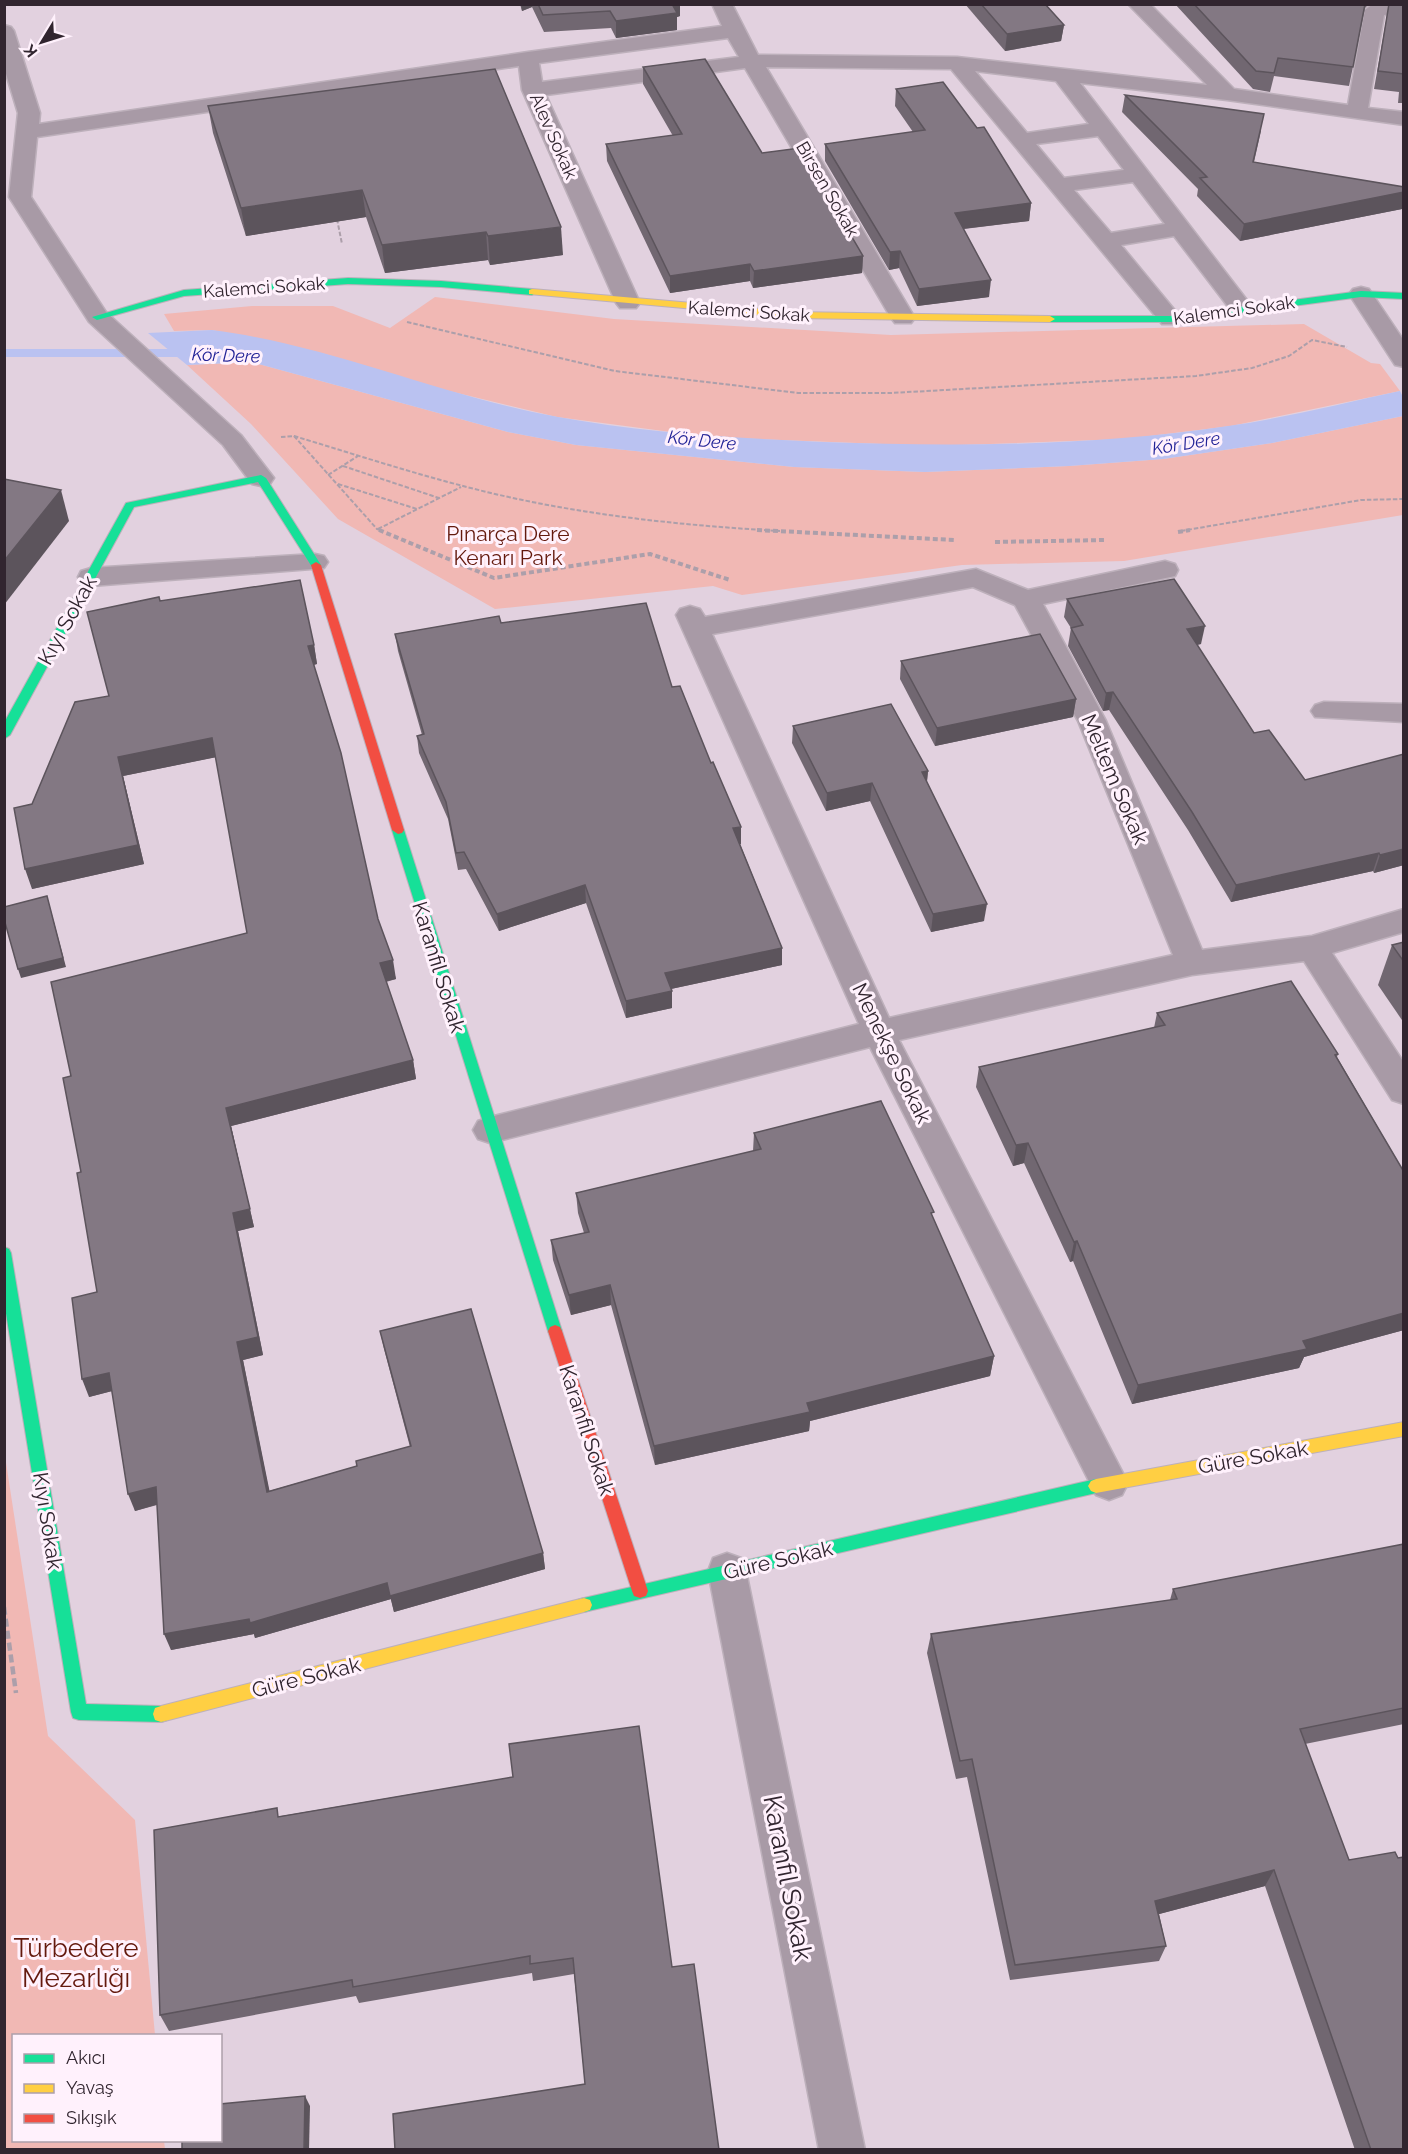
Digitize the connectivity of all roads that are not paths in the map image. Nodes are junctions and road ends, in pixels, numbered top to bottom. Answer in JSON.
{"nodes":[{"id":1,"x":722,"y":4,"type":"edge"},
{"id":2,"x":1138,"y":4,"type":"edge"},
{"id":3,"x":1404,"y":6,"type":"edge"},
{"id":4,"x":4,"y":31,"type":"edge"},
{"id":5,"x":734,"y":31,"type":"junction"},
{"id":6,"x":528,"y":58,"type":"junction"},
{"id":7,"x":752,"y":61,"type":"junction"},
{"id":8,"x":957,"y":63,"type":"junction"},
{"id":9,"x":1062,"y":74,"type":"junction"},
{"id":10,"x":532,"y":90,"type":"junction"},
{"id":11,"x":1227,"y":94,"type":"junction"},
{"id":12,"x":1357,"y":112,"type":"junction"},
{"id":13,"x":1404,"y":119,"type":"edge"},
{"id":14,"x":1102,"y":129,"type":"junction"},
{"id":15,"x":27,"y":132,"type":"junction"},
{"id":16,"x":1022,"y":140,"type":"junction"},
{"id":17,"x":1138,"y":175,"type":"junction"},
{"id":18,"x":1059,"y":185,"type":"junction"},
{"id":19,"x":1179,"y":228,"type":"junction"},
{"id":20,"x":1106,"y":241,"type":"junction"},
{"id":21,"x":1361,"y":294,"type":"junction"},
{"id":22,"x":1404,"y":296,"type":"edge"},
{"id":23,"x":628,"y":303,"type":"junction"},
{"id":24,"x":1241,"y":308,"type":"junction"},
{"id":25,"x":97,"y":317,"type":"junction"},
{"id":26,"x":903,"y":318,"type":"junction"},
{"id":27,"x":1170,"y":319,"type":"junction"},
{"id":28,"x":1404,"y":360,"type":"edge"},
{"id":29,"x":261,"y":478,"type":"junction"},
{"id":30,"x":315,"y":562,"type":"junction"},
{"id":31,"x":1165,"y":570,"type":"dead end"},
{"id":32,"x":91,"y":577,"type":"junction"},
{"id":33,"x":1026,"y":599,"type":"junction"},
{"id":34,"x":1324,"y":711,"type":"dead end"},
{"id":35,"x":1404,"y":713,"type":"edge"},
{"id":36,"x":4,"y":735,"type":"edge"},
{"id":37,"x":1404,"y":920,"type":"edge"},
{"id":38,"x":1312,"y":948,"type":"junction"},
{"id":39,"x":1192,"y":963,"type":"junction"},
{"id":40,"x":879,"y":1032,"type":"junction"},
{"id":41,"x":1404,"y":1091,"type":"edge"},
{"id":42,"x":490,"y":1130,"type":"junction"},
{"id":43,"x":4,"y":1253,"type":"edge"},
{"id":44,"x":1404,"y":1429,"type":"edge"},
{"id":45,"x":1109,"y":1483,"type":"junction"},
{"id":46,"x":727,"y":1571,"type":"junction"},
{"id":47,"x":640,"y":1592,"type":"junction"},
{"id":48,"x":158,"y":1714,"type":"joint"},
{"id":49,"x":842,"y":2150,"type":"edge"}],
"edges":[{"from":1,"to":5,"type":"street","name":"Birsen Sokak"},
{"from":2,"to":11,"type":"street"},
{"from":3,"to":12,"type":"street"},
{"from":4,"to":15,"type":"street"},
{"from":5,"to":6,"type":"street"},
{"from":5,"to":7,"type":"street","name":"Birsen Sokak"},
{"from":6,"to":10,"type":"street","name":"Alev Sokak"},
{"from":6,"to":15,"type":"street"},
{"from":7,"to":8,"type":"street"},
{"from":7,"to":10,"type":"street"},
{"from":7,"to":26,"type":"street","name":"Birsen Sokak"},
{"from":8,"to":9,"type":"street"},
{"from":8,"to":16,"type":"street"},
{"from":9,"to":11,"type":"street"},
{"from":9,"to":14,"type":"street"},
{"from":10,"to":23,"type":"street","name":"Alev Sokak"},
{"from":11,"to":12,"type":"street"},
{"from":12,"to":13,"type":"street"},
{"from":14,"to":16,"type":"street"},
{"from":14,"to":17,"type":"street"},
{"from":15,"to":25,"type":"street"},
{"from":16,"to":18,"type":"street"},
{"from":17,"to":18,"type":"street"},
{"from":17,"to":19,"type":"street"},
{"from":18,"to":20,"type":"street"},
{"from":19,"to":20,"type":"street"},
{"from":19,"to":24,"type":"street"},
{"from":20,"to":27,"type":"street"},
{"from":21,"to":22,"type":"street","name":"Kalemci Sokak"},
{"from":21,"to":24,"type":"street","name":"Kalemci Sokak"},
{"from":21,"to":28,"type":"street"},
{"from":23,"to":25,"type":"street","name":"Kalemci Sokak"},
{"from":23,"to":26,"type":"street","name":"Kalemci Sokak"},
{"from":24,"to":27,"type":"street","name":"Kalemci Sokak"},
{"from":25,"to":29,"type":"street"},
{"from":26,"to":27,"type":"street","name":"Kalemci Sokak"},
{"from":29,"to":30,"type":"street","name":"Karanfil Sokak"},
{"from":29,"to":32,"type":"street","name":"Kıyı Sokak"},
{"from":30,"to":32,"type":"street"},
{"from":30,"to":42,"type":"street","name":"Karanfil Sokak"},
{"from":31,"to":33,"type":"street"},
{"from":32,"to":36,"type":"street","name":"Kıyı Sokak"},
{"from":33,"to":39,"type":"street","name":"Meltem Sokak"},
{"from":33,"to":40,"type":"street","name":"Menekşe Sokak"},
{"from":34,"to":35,"type":"lane"},
{"from":37,"to":38,"type":"street"},
{"from":38,"to":39,"type":"street"},
{"from":38,"to":41,"type":"street"},
{"from":39,"to":40,"type":"street"},
{"from":40,"to":42,"type":"street"},
{"from":40,"to":45,"type":"street","name":"Menekşe Sokak"},
{"from":42,"to":47,"type":"street","name":"Karanfil Sokak"},
{"from":43,"to":48,"type":"street","name":"Kıyı Sokak"},
{"from":44,"to":45,"type":"street","name":"Güre Sokak"},
{"from":45,"to":46,"type":"street","name":"Güre Sokak"},
{"from":46,"to":47,"type":"street","name":"Güre Sokak"},
{"from":46,"to":49,"type":"street","name":"Karanfil Sokak"},
{"from":47,"to":48,"type":"street","name":"Güre Sokak"}]}
